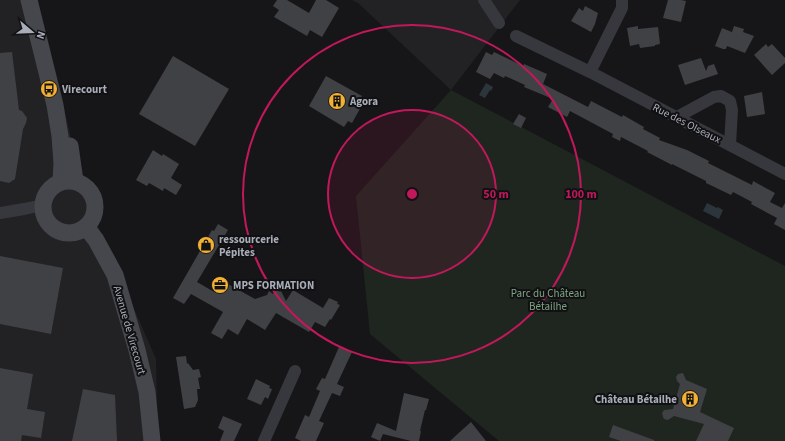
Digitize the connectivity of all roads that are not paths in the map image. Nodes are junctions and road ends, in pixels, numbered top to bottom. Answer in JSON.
{"nodes":[{"id":1,"x":29,"y":0,"type":"edge"},
{"id":2,"x":40,"y":0,"type":"edge"},
{"id":3,"x":484,"y":0,"type":"edge"},
{"id":4,"x":622,"y":0,"type":"edge"},
{"id":5,"x":499,"y":23,"type":"dead end"},
{"id":6,"x":516,"y":36,"type":"dead end"},
{"id":7,"x":590,"y":72,"type":"junction"},
{"id":8,"x":677,"y":117,"type":"junction"},
{"id":9,"x":730,"y":145,"type":"junction"},
{"id":10,"x":785,"y":174,"type":"edge"},
{"id":11,"x":68,"y":182,"type":"junction"},
{"id":12,"x":43,"y":205,"type":"junction"},
{"id":13,"x":0,"y":213,"type":"edge"},
{"id":14,"x":86,"y":227,"type":"junction"},
{"id":15,"x":295,"y":371,"type":"dead end"},
{"id":16,"x":152,"y":441,"type":"edge"},
{"id":17,"x":264,"y":441,"type":"edge"}],
"edges":[{"from":1,"to":11,"type":"street"},
{"from":2,"to":11,"type":"street"},
{"from":3,"to":5,"type":"street"},
{"from":4,"to":7,"type":"street"},
{"from":6,"to":7,"type":"street","name":"Rue des OIseaux"},
{"from":7,"to":8,"type":"street","name":"Rue des OIseaux"},
{"from":8,"to":9,"type":"street","name":"Rue des OIseaux"},
{"from":8,"to":9,"type":"street"},
{"from":9,"to":10,"type":"street","name":"Rue des OIseaux"},
{"from":11,"to":12,"type":"street"},
{"from":11,"to":14,"type":"street"},
{"from":12,"to":13,"type":"street"},
{"from":12,"to":14,"type":"street"},
{"from":14,"to":16,"type":"street","name":"Avenue de Virecourt"},
{"from":15,"to":17,"type":"street"}]}
